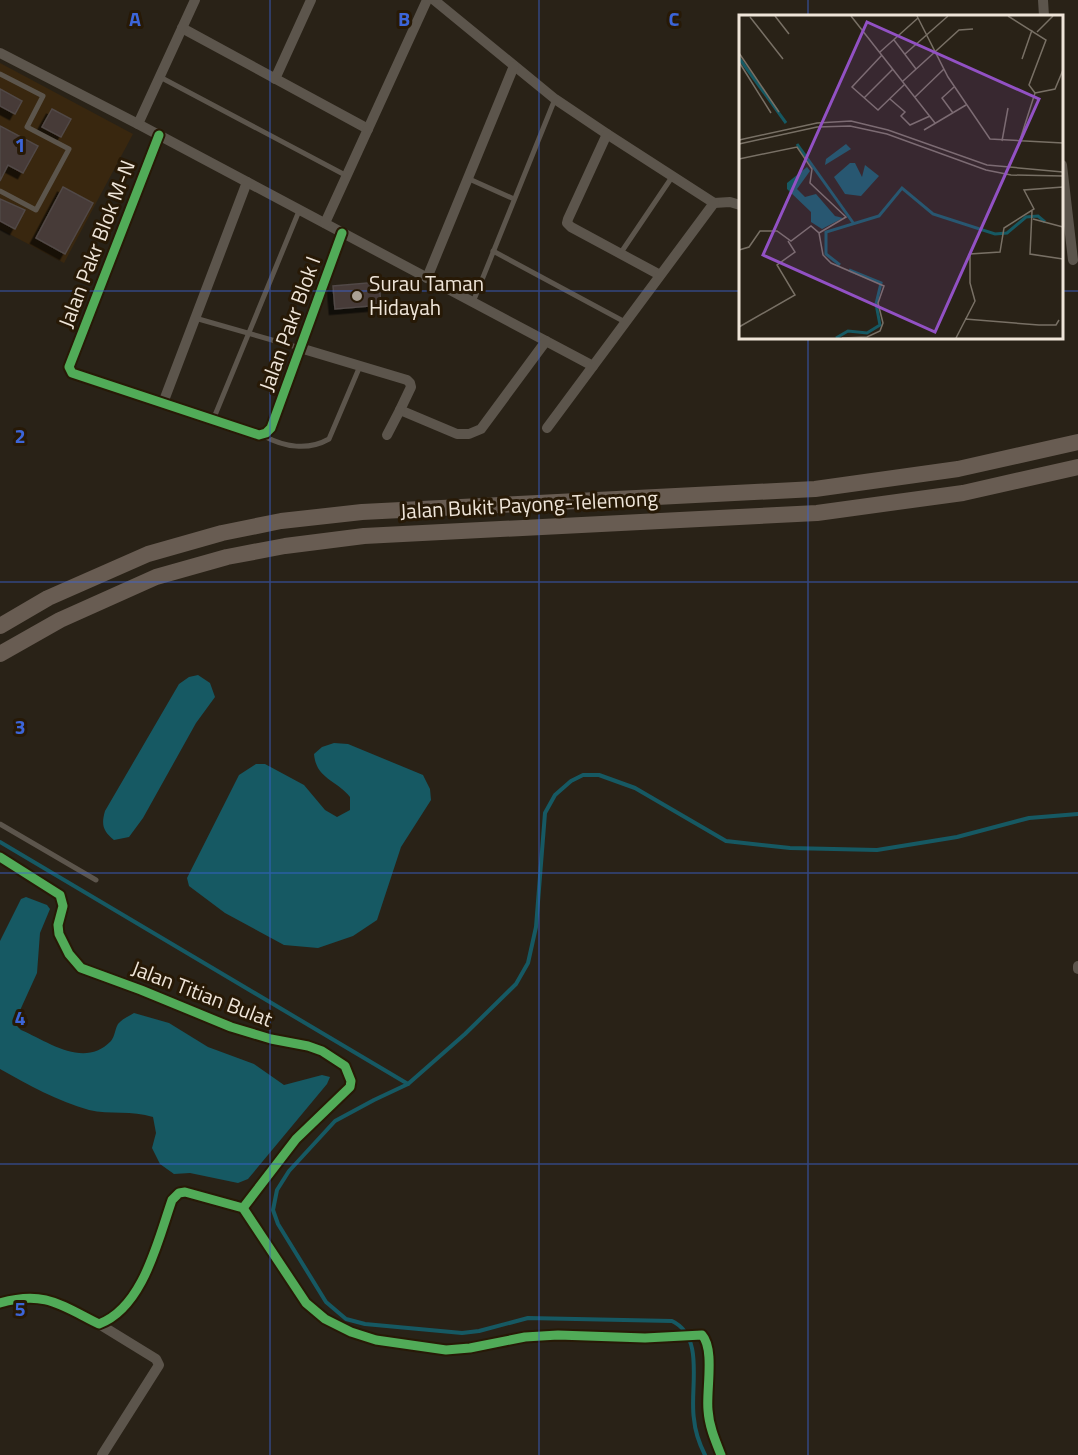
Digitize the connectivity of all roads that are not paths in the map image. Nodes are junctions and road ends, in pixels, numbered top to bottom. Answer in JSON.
{"nodes":[{"id":1,"x":195,"y":0,"type":"edge"},
{"id":2,"x":311,"y":0,"type":"edge"},
{"id":3,"x":427,"y":0,"type":"edge"},
{"id":4,"x":434,"y":0,"type":"edge"},
{"id":5,"x":1043,"y":0,"type":"edge"},
{"id":6,"x":1044,"y":15,"type":"edge"},
{"id":7,"x":182,"y":28,"type":"junction"},
{"id":8,"x":0,"y":53,"type":"edge"},
{"id":9,"x":514,"y":66,"type":"junction"},
{"id":10,"x":0,"y":74,"type":"edge"},
{"id":11,"x":160,"y":77,"type":"junction"},
{"id":12,"x":275,"y":79,"type":"junction"},
{"id":13,"x":555,"y":99,"type":"junction"},
{"id":14,"x":138,"y":124,"type":"junction"},
{"id":15,"x":368,"y":129,"type":"junction"},
{"id":16,"x":607,"y":134,"type":"junction"},
{"id":17,"x":159,"y":135,"type":"junction"},
{"id":18,"x":1063,"y":172,"type":"edge"},
{"id":19,"x":347,"y":176,"type":"junction"},
{"id":20,"x":672,"y":177,"type":"junction"},
{"id":21,"x":467,"y":178,"type":"junction"},
{"id":22,"x":247,"y":182,"type":"junction"},
{"id":23,"x":0,"y":191,"type":"edge"},
{"id":24,"x":514,"y":199,"type":"junction"},
{"id":25,"x":714,"y":203,"type":"junction"},
{"id":26,"x":739,"y":204,"type":"edge"},
{"id":27,"x":299,"y":210,"type":"junction"},
{"id":28,"x":325,"y":224,"type":"junction"},
{"id":29,"x":342,"y":233,"type":"junction"},
{"id":30,"x":493,"y":251,"type":"junction"},
{"id":31,"x":620,"y":254,"type":"junction"},
{"id":32,"x":1076,"y":258,"type":"edge"},
{"id":33,"x":660,"y":275,"type":"junction"},
{"id":34,"x":427,"y":278,"type":"junction"},
{"id":35,"x":473,"y":302,"type":"junction"},
{"id":36,"x":195,"y":318,"type":"junction"},
{"id":37,"x":626,"y":322,"type":"junction"},
{"id":38,"x":249,"y":333,"type":"junction"},
{"id":39,"x":546,"y":341,"type":"junction"},
{"id":40,"x":300,"y":348,"type":"junction"},
{"id":41,"x":360,"y":366,"type":"junction"},
{"id":42,"x":593,"y":366,"type":"junction"},
{"id":43,"x":163,"y":403,"type":"junction"},
{"id":44,"x":400,"y":410,"type":"junction"},
{"id":45,"x":213,"y":420,"type":"junction"},
{"id":46,"x":547,"y":429,"type":"dead end"},
{"id":47,"x":267,"y":432,"type":"junction"},
{"id":48,"x":387,"y":435,"type":"dead end"},
{"id":49,"x":1078,"y":442,"type":"edge"},
{"id":50,"x":1078,"y":467,"type":"edge"},
{"id":51,"x":0,"y":626,"type":"edge"},
{"id":52,"x":0,"y":654,"type":"edge"},
{"id":53,"x":0,"y":824,"type":"edge"},
{"id":54,"x":0,"y":857,"type":"edge"},
{"id":55,"x":96,"y":880,"type":"dead end"},
{"id":56,"x":243,"y":1208,"type":"junction"},
{"id":57,"x":0,"y":1303,"type":"edge"},
{"id":58,"x":99,"y":1324,"type":"junction"},
{"id":59,"x":102,"y":1455,"type":"edge"},
{"id":60,"x":721,"y":1455,"type":"edge"}],
"edges":[{"from":1,"to":7,"type":"street"},
{"from":2,"to":12,"type":"street"},
{"from":3,"to":15,"type":"street"},
{"from":4,"to":9,"type":"street"},
{"from":5,"to":6,"type":"street"},
{"from":7,"to":11,"type":"street"},
{"from":7,"to":12,"type":"street"},
{"from":8,"to":14,"type":"street"},
{"from":9,"to":13,"type":"street"},
{"from":9,"to":21,"type":"street"},
{"from":10,"to":23,"type":"lane"},
{"from":11,"to":14,"type":"street"},
{"from":11,"to":19,"type":"lane"},
{"from":12,"to":15,"type":"street"},
{"from":13,"to":16,"type":"street"},
{"from":13,"to":24,"type":"lane"},
{"from":14,"to":17,"type":"street"},
{"from":15,"to":19,"type":"street"},
{"from":16,"to":20,"type":"street"},
{"from":16,"to":31,"type":"street"},
{"from":17,"to":22,"type":"street"},
{"from":17,"to":43,"type":"street","name":"Jalan Pakr Blok M-N"},
{"from":18,"to":32,"type":"street"},
{"from":19,"to":28,"type":"street"},
{"from":20,"to":25,"type":"street"},
{"from":20,"to":31,"type":"lane"},
{"from":21,"to":24,"type":"lane"},
{"from":21,"to":34,"type":"street"},
{"from":22,"to":27,"type":"street"},
{"from":22,"to":36,"type":"street"},
{"from":24,"to":30,"type":"lane"},
{"from":25,"to":26,"type":"street"},
{"from":25,"to":33,"type":"street"},
{"from":27,"to":28,"type":"street"},
{"from":27,"to":38,"type":"lane"},
{"from":28,"to":29,"type":"street"},
{"from":29,"to":34,"type":"street"},
{"from":29,"to":40,"type":"street","name":"Jalan Pakr Blok I"},
{"from":30,"to":35,"type":"lane"},
{"from":30,"to":37,"type":"lane"},
{"from":31,"to":33,"type":"street"},
{"from":33,"to":37,"type":"street"},
{"from":34,"to":35,"type":"street"},
{"from":35,"to":39,"type":"street"},
{"from":36,"to":38,"type":"lane"},
{"from":36,"to":43,"type":"street"},
{"from":37,"to":42,"type":"street"},
{"from":38,"to":40,"type":"lane"},
{"from":38,"to":45,"type":"lane"},
{"from":39,"to":42,"type":"street"},
{"from":39,"to":44,"type":"street"},
{"from":40,"to":41,"type":"street"},
{"from":40,"to":47,"type":"street","name":"Jalan Pakr Blok I"},
{"from":41,"to":44,"type":"street"},
{"from":41,"to":47,"type":"lane"},
{"from":42,"to":46,"type":"street"},
{"from":43,"to":45,"type":"street"},
{"from":44,"to":48,"type":"street"},
{"from":45,"to":47,"type":"street"},
{"from":49,"to":51,"type":"highway","name":"Jalan Bukit Payong-Telemong"},
{"from":50,"to":52,"type":"highway","name":"Jalan Bukit Payong-Telemong"},
{"from":53,"to":55,"type":"lane"},
{"from":54,"to":56,"type":"street","name":"Jalan Titian Bulat"},
{"from":56,"to":58,"type":"street"},
{"from":56,"to":60,"type":"street"},
{"from":57,"to":58,"type":"street"},
{"from":58,"to":59,"type":"street"}]}
